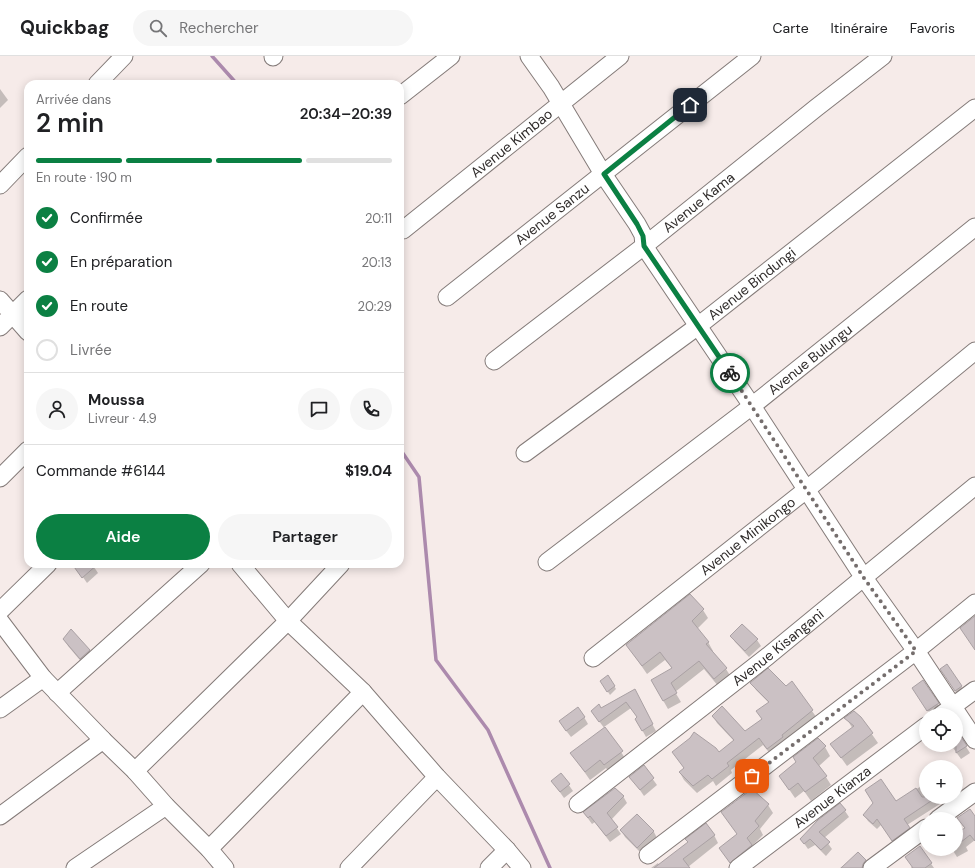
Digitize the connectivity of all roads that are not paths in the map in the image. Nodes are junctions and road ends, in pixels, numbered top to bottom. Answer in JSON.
{"nodes":[{"id":1,"x":124,"y":56,"type":"edge"},
{"id":2,"x":451,"y":56,"type":"edge"},
{"id":3,"x":529,"y":56,"type":"edge"},
{"id":4,"x":620,"y":56,"type":"edge"},
{"id":5,"x":752,"y":56,"type":"edge"},
{"id":6,"x":883,"y":56,"type":"edge"},
{"id":7,"x":101,"y":80,"type":"edge"},
{"id":8,"x":404,"y":93,"type":"edge"},
{"id":9,"x":561,"y":105,"type":"junction"},
{"id":10,"x":975,"y":108,"type":"edge"},
{"id":11,"x":24,"y":160,"type":"edge"},
{"id":12,"x":604,"y":174,"type":"junction"},
{"id":13,"x":0,"y":185,"type":"edge"},
{"id":14,"x":975,"y":227,"type":"edge"},
{"id":15,"x":404,"y":229,"type":"edge"},
{"id":16,"x":644,"y":246,"type":"junction"},
{"id":17,"x":447,"y":297,"type":"dead end"},
{"id":18,"x":0,"y":300,"type":"edge"},
{"id":19,"x":24,"y":303,"type":"edge"},
{"id":20,"x":12,"y":315,"type":"junction"},
{"id":21,"x":698,"y":326,"type":"junction"},
{"id":22,"x":0,"y":327,"type":"edge"},
{"id":23,"x":24,"y":328,"type":"edge"},
{"id":24,"x":975,"y":351,"type":"edge"},
{"id":25,"x":494,"y":361,"type":"dead end"},
{"id":26,"x":752,"y":406,"type":"junction"},
{"id":27,"x":525,"y":453,"type":"dead end"},
{"id":28,"x":24,"y":454,"type":"edge"},
{"id":29,"x":0,"y":478,"type":"edge"},
{"id":30,"x":975,"y":486,"type":"edge"},
{"id":31,"x":806,"y":490,"type":"junction"},
{"id":32,"x":547,"y":562,"type":"dead end"},
{"id":33,"x":44,"y":568,"type":"edge"},
{"id":34,"x":197,"y":568,"type":"edge"},
{"id":35,"x":243,"y":568,"type":"edge"},
{"id":36,"x":337,"y":568,"type":"edge"},
{"id":37,"x":864,"y":578,"type":"junction"},
{"id":38,"x":975,"y":603,"type":"edge"},
{"id":39,"x":0,"y":611,"type":"edge"},
{"id":40,"x":0,"y":621,"type":"edge"},
{"id":41,"x":288,"y":621,"type":"junction"},
{"id":42,"x":916,"y":651,"type":"junction"},
{"id":43,"x":593,"y":658,"type":"dead end"},
{"id":44,"x":43,"y":678,"type":"junction"},
{"id":45,"x":975,"y":690,"type":"edge"},
{"id":46,"x":58,"y":692,"type":"junction"},
{"id":47,"x":363,"y":692,"type":"junction"},
{"id":48,"x":946,"y":708,"type":"edge"},
{"id":49,"x":950,"y":708,"type":"edge"},
{"id":50,"x":0,"y":709,"type":"edge"},
{"id":51,"x":963,"y":727,"type":"edge"},
{"id":52,"x":919,"y":731,"type":"edge"},
{"id":53,"x":104,"y":740,"type":"junction"},
{"id":54,"x":975,"y":740,"type":"edge"},
{"id":55,"x":135,"y":771,"type":"junction"},
{"id":56,"x":437,"y":777,"type":"junction"},
{"id":57,"x":975,"y":792,"type":"edge"},
{"id":58,"x":578,"y":804,"type":"dead end"},
{"id":59,"x":166,"y":806,"type":"junction"},
{"id":60,"x":948,"y":812,"type":"edge"},
{"id":61,"x":0,"y":816,"type":"edge"},
{"id":62,"x":919,"y":833,"type":"edge"},
{"id":63,"x":210,"y":849,"type":"junction"},
{"id":64,"x":507,"y":850,"type":"junction"},
{"id":65,"x":648,"y":855,"type":"dead end"},
{"id":66,"x":75,"y":868,"type":"edge"},
{"id":67,"x":225,"y":868,"type":"edge"},
{"id":68,"x":349,"y":868,"type":"edge"},
{"id":69,"x":489,"y":868,"type":"edge"},
{"id":70,"x":522,"y":868,"type":"edge"},
{"id":71,"x":738,"y":868,"type":"edge"},
{"id":72,"x":872,"y":868,"type":"edge"}],
"edges":[{"from":1,"to":7,"type":"street"},
{"from":2,"to":8,"type":"street"},
{"from":3,"to":9,"type":"street"},
{"from":4,"to":9,"type":"street","name":"Avenue Kimbao"},
{"from":5,"to":12,"type":"street","name":"Avenue Sanzu"},
{"from":6,"to":16,"type":"street","name":"Avenue Kama"},
{"from":9,"to":12,"type":"street"},
{"from":9,"to":15,"type":"street","name":"Avenue Kimbao"},
{"from":10,"to":21,"type":"street","name":"Avenue Bindungi"},
{"from":11,"to":13,"type":"street"},
{"from":12,"to":16,"type":"street"},
{"from":12,"to":17,"type":"street","name":"Avenue Sanzu"},
{"from":14,"to":26,"type":"street","name":"Avenue Bulungu"},
{"from":16,"to":21,"type":"street"},
{"from":16,"to":25,"type":"street","name":"Avenue Kama"},
{"from":18,"to":20,"type":"street"},
{"from":19,"to":20,"type":"street"},
{"from":20,"to":22,"type":"street"},
{"from":20,"to":23,"type":"street"},
{"from":21,"to":26,"type":"street"},
{"from":21,"to":27,"type":"street","name":"Avenue Bindungi"},
{"from":24,"to":31,"type":"street","name":"Avenue Minikongo"},
{"from":26,"to":31,"type":"street"},
{"from":26,"to":32,"type":"street","name":"Avenue Bulungu"},
{"from":28,"to":29,"type":"street"},
{"from":30,"to":37,"type":"street","name":"Avenue Kisangani"},
{"from":31,"to":37,"type":"street"},
{"from":31,"to":43,"type":"street","name":"Avenue Minikongo"},
{"from":33,"to":39,"type":"street"},
{"from":34,"to":46,"type":"street"},
{"from":35,"to":41,"type":"street"},
{"from":36,"to":41,"type":"street"},
{"from":37,"to":42,"type":"street"},
{"from":37,"to":58,"type":"street","name":"Avenue Kisangani"},
{"from":38,"to":42,"type":"street"},
{"from":40,"to":44,"type":"street"},
{"from":41,"to":47,"type":"street"},
{"from":41,"to":55,"type":"street"},
{"from":42,"to":48,"type":"street"},
{"from":42,"to":65,"type":"street"},
{"from":44,"to":46,"type":"street"},
{"from":44,"to":50,"type":"street"},
{"from":45,"to":49,"type":"street"},
{"from":46,"to":53,"type":"street"},
{"from":47,"to":56,"type":"street"},
{"from":47,"to":63,"type":"street"},
{"from":51,"to":54,"type":"street"},
{"from":52,"to":71,"type":"street","name":"Avenue Kianza"},
{"from":53,"to":55,"type":"street"},
{"from":53,"to":61,"type":"street"},
{"from":55,"to":59,"type":"street"},
{"from":56,"to":64,"type":"street"},
{"from":56,"to":68,"type":"street"},
{"from":57,"to":60,"type":"street"},
{"from":59,"to":63,"type":"street"},
{"from":59,"to":66,"type":"street"},
{"from":62,"to":72,"type":"street"},
{"from":63,"to":67,"type":"street"},
{"from":64,"to":69,"type":"street"},
{"from":64,"to":70,"type":"street"}]}
